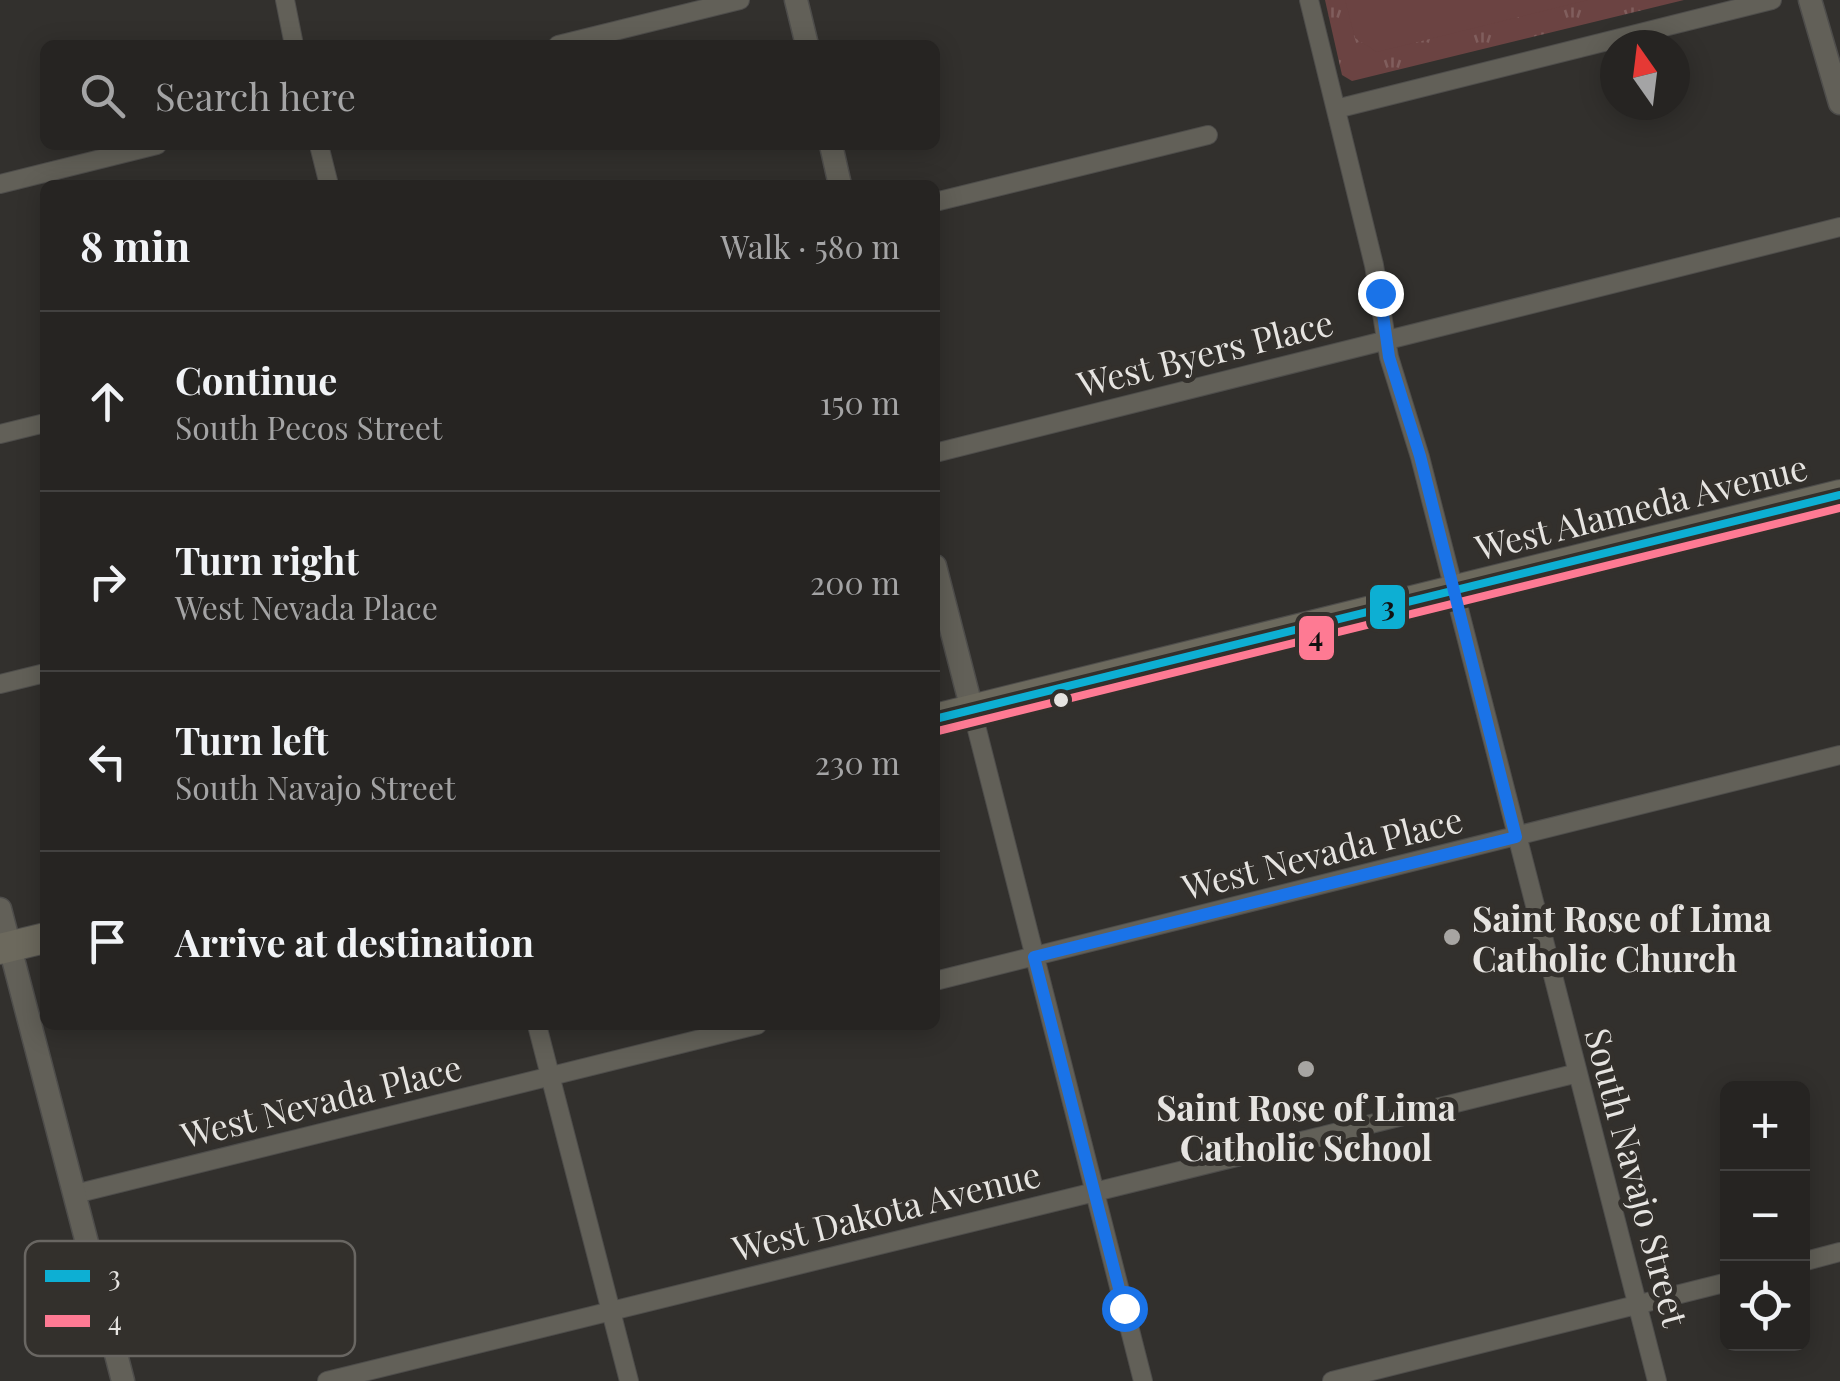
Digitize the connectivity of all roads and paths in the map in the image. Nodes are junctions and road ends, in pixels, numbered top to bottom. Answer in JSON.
{"nodes":[{"id":1,"x":284,"y":0,"type":"edge"},
{"id":2,"x":740,"y":0,"type":"edge"},
{"id":3,"x":796,"y":0,"type":"edge"},
{"id":4,"x":1309,"y":0,"type":"edge"},
{"id":5,"x":1772,"y":0,"type":"edge"},
{"id":6,"x":1810,"y":0,"type":"edge"},
{"id":7,"x":293,"y":40,"type":"edge"},
{"id":8,"x":578,"y":40,"type":"edge"},
{"id":9,"x":806,"y":40,"type":"edge"},
{"id":10,"x":1840,"y":103,"type":"edge"},
{"id":11,"x":1336,"y":109,"type":"junction"},
{"id":12,"x":1208,"y":135,"type":"dead end"},
{"id":13,"x":137,"y":150,"type":"edge"},
{"id":14,"x":320,"y":150,"type":"edge"},
{"id":15,"x":832,"y":150,"type":"edge"},
{"id":16,"x":328,"y":180,"type":"edge"},
{"id":17,"x":839,"y":180,"type":"edge"},
{"id":18,"x":0,"y":184,"type":"edge"},
{"id":19,"x":940,"y":201,"type":"edge"},
{"id":20,"x":1840,"y":228,"type":"edge"},
{"id":21,"x":1385,"y":341,"type":"junction"},
{"id":22,"x":40,"y":423,"type":"edge"},
{"id":23,"x":0,"y":434,"type":"edge"},
{"id":24,"x":940,"y":451,"type":"edge"},
{"id":25,"x":1840,"y":495,"type":"edge"},
{"id":26,"x":940,"y":585,"type":"edge"},
{"id":27,"x":1454,"y":591,"type":"junction"},
{"id":28,"x":40,"y":674,"type":"edge"},
{"id":29,"x":0,"y":684,"type":"edge"},
{"id":30,"x":972,"y":710,"type":"junction"},
{"id":31,"x":940,"y":718,"type":"edge"},
{"id":32,"x":1840,"y":756,"type":"edge"},
{"id":33,"x":1516,"y":837,"type":"junction"},
{"id":34,"x":0,"y":909,"type":"edge"},
{"id":35,"x":40,"y":939,"type":"edge"},
{"id":36,"x":5,"y":948,"type":"edge"},
{"id":37,"x":1034,"y":957,"type":"junction"},
{"id":38,"x":940,"y":980,"type":"edge"},
{"id":39,"x":538,"y":1030,"type":"edge"},
{"id":40,"x":738,"y":1030,"type":"edge"},
{"id":41,"x":1578,"y":1073,"type":"junction"},
{"id":42,"x":550,"y":1076,"type":"junction"},
{"id":43,"x":1094,"y":1192,"type":"junction"},
{"id":44,"x":76,"y":1194,"type":"junction"},
{"id":45,"x":88,"y":1241,"type":"edge"},
{"id":46,"x":1840,"y":1252,"type":"edge"},
{"id":47,"x":1806,"y":1261,"type":"edge"},
{"id":48,"x":1720,"y":1284,"type":"edge"},
{"id":49,"x":1638,"y":1305,"type":"junction"},
{"id":50,"x":611,"y":1312,"type":"junction"},
{"id":51,"x":116,"y":1356,"type":"edge"},
{"id":52,"x":122,"y":1381,"type":"edge"},
{"id":53,"x":327,"y":1381,"type":"edge"},
{"id":54,"x":629,"y":1381,"type":"edge"},
{"id":55,"x":1142,"y":1381,"type":"edge"},
{"id":56,"x":1332,"y":1381,"type":"edge"},
{"id":57,"x":1658,"y":1381,"type":"edge"}],
"edges":[{"from":1,"to":7,"type":"street"},
{"from":2,"to":8,"type":"street"},
{"from":3,"to":9,"type":"street"},
{"from":4,"to":11,"type":"street","name":"South Navajo Street"},
{"from":5,"to":11,"type":"street"},
{"from":6,"to":10,"type":"street"},
{"from":11,"to":21,"type":"street","name":"South Navajo Street"},
{"from":12,"to":19,"type":"street"},
{"from":13,"to":18,"type":"street"},
{"from":14,"to":16,"type":"street"},
{"from":15,"to":17,"type":"street"},
{"from":20,"to":21,"type":"street","name":"West Byers Place"},
{"from":21,"to":24,"type":"street","name":"West Byers Place"},
{"from":21,"to":27,"type":"street","name":"South Navajo Street"},
{"from":22,"to":23,"type":"street"},
{"from":25,"to":27,"type":"main road","name":"West Alameda Avenue"},
{"from":26,"to":30,"type":"street"},
{"from":27,"to":30,"type":"main road","name":"West Alameda Avenue"},
{"from":27,"to":33,"type":"street","name":"South Navajo Street"},
{"from":28,"to":29,"type":"street"},
{"from":30,"to":31,"type":"main road","name":"West Alameda Avenue"},
{"from":30,"to":37,"type":"street"},
{"from":32,"to":33,"type":"street","name":"West Nevada Place"},
{"from":33,"to":37,"type":"street","name":"West Nevada Place"},
{"from":33,"to":41,"type":"street","name":"South Navajo Street"},
{"from":34,"to":36,"type":"street"},
{"from":35,"to":36,"type":"main road"},
{"from":36,"to":44,"type":"street"},
{"from":37,"to":38,"type":"street","name":"West Nevada Place"},
{"from":37,"to":43,"type":"street"},
{"from":39,"to":42,"type":"street"},
{"from":40,"to":42,"type":"street","name":"West Nevada Place"},
{"from":41,"to":43,"type":"street","name":"West Dakota Avenue"},
{"from":41,"to":49,"type":"street","name":"South Navajo Street"},
{"from":42,"to":44,"type":"street","name":"West Nevada Place"},
{"from":42,"to":50,"type":"street"},
{"from":43,"to":50,"type":"street","name":"West Dakota Avenue"},
{"from":43,"to":55,"type":"street"},
{"from":44,"to":45,"type":"street"},
{"from":46,"to":47,"type":"street"},
{"from":48,"to":49,"type":"street"},
{"from":49,"to":56,"type":"street"},
{"from":49,"to":57,"type":"street","name":"South Navajo Street"},
{"from":50,"to":53,"type":"street","name":"West Dakota Avenue"},
{"from":50,"to":54,"type":"street"},
{"from":51,"to":52,"type":"street"}]}
